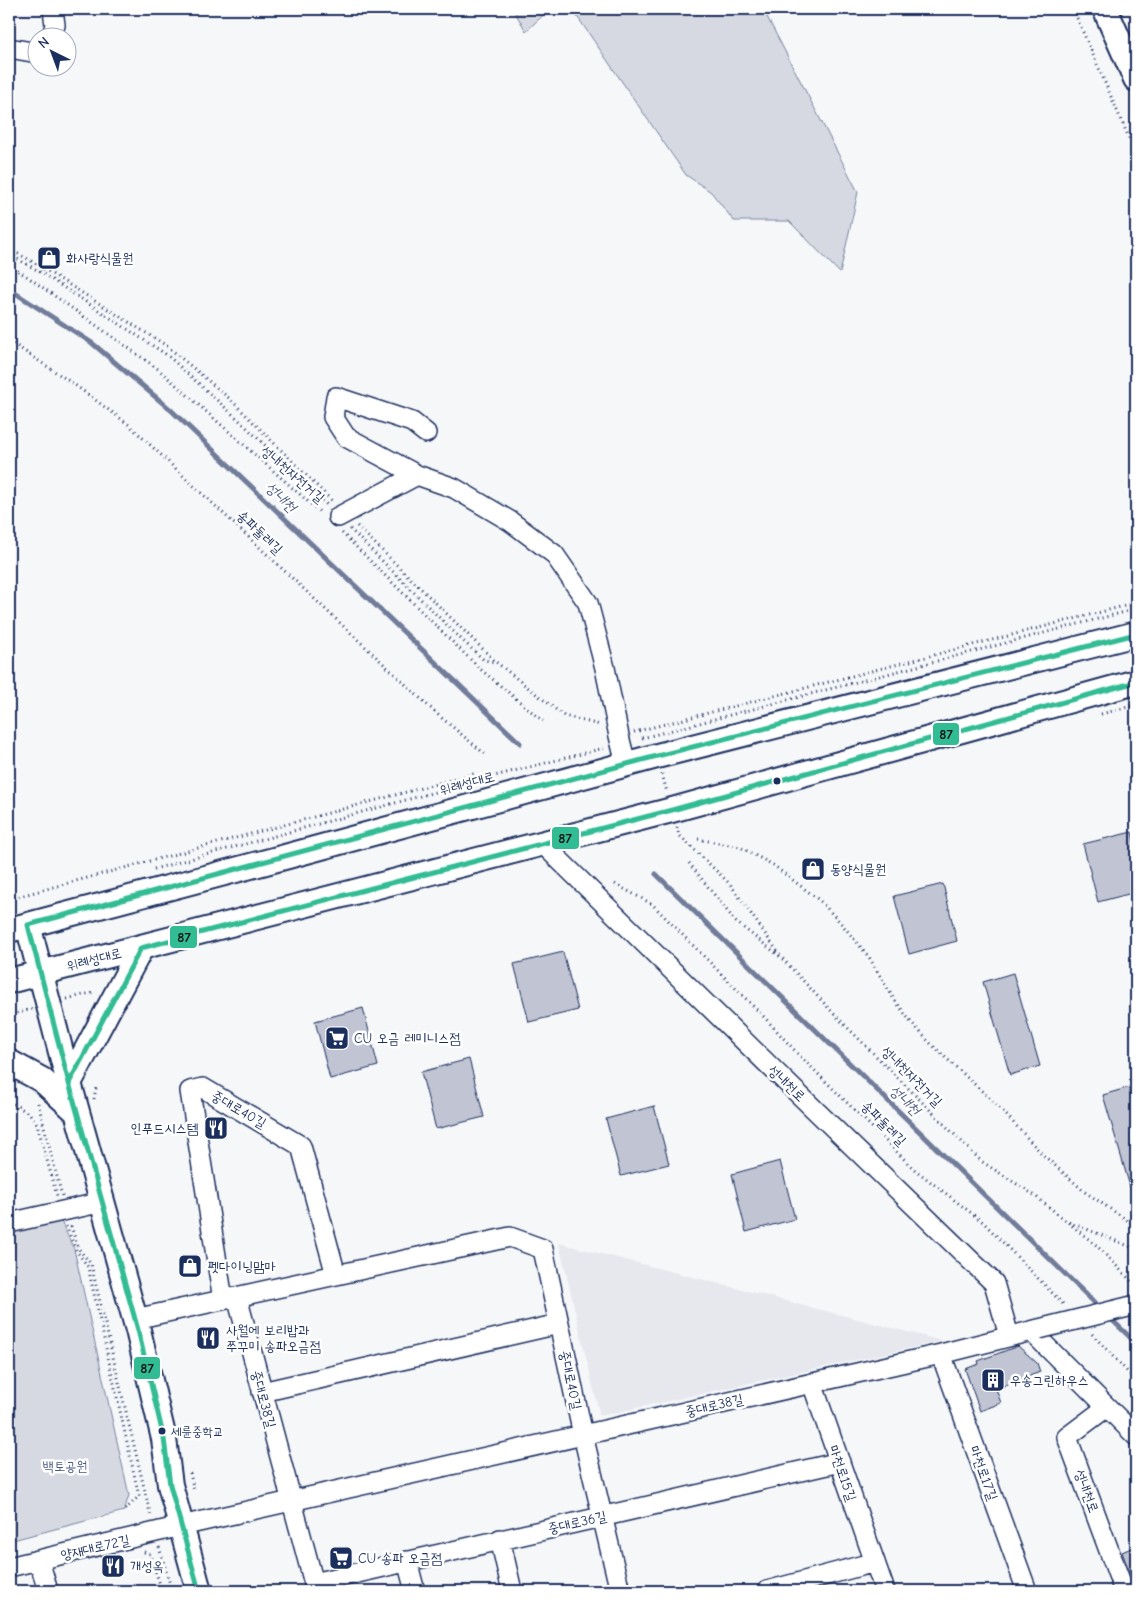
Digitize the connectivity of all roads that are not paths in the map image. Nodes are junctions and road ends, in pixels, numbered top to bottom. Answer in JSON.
{"nodes":[{"id":1,"x":53,"y":9,"type":"edge"},
{"id":2,"x":1106,"y":9,"type":"edge"},
{"id":3,"x":54,"y":28,"type":"edge"},
{"id":4,"x":9,"y":48,"type":"edge"},
{"id":5,"x":28,"y":51,"type":"edge"},
{"id":6,"x":1136,"y":79,"type":"edge"},
{"id":7,"x":426,"y":433,"type":"dead end"},
{"id":8,"x":417,"y":475,"type":"junction"},
{"id":9,"x":336,"y":519,"type":"road end"},
{"id":10,"x":1136,"y":634,"type":"edge"},
{"id":11,"x":1136,"y":682,"type":"edge"},
{"id":12,"x":618,"y":744,"type":"junction"},
{"id":13,"x":543,"y":844,"type":"junction"},
{"id":14,"x":18,"y":927,"type":"edge"},
{"id":15,"x":141,"y":948,"type":"junction"},
{"id":16,"x":40,"y":972,"type":"junction"},
{"id":17,"x":9,"y":981,"type":"edge"},
{"id":18,"x":9,"y":1062,"type":"edge"},
{"id":19,"x":69,"y":1083,"type":"junction"},
{"id":20,"x":77,"y":1112,"type":"junction"},
{"id":21,"x":103,"y":1202,"type":"junction"},
{"id":22,"x":9,"y":1223,"type":"edge"},
{"id":23,"x":336,"y":1275,"type":"junction"},
{"id":24,"x":230,"y":1299,"type":"junction"},
{"id":25,"x":1136,"y":1305,"type":"edge"},
{"id":26,"x":135,"y":1319,"type":"junction"},
{"id":27,"x":559,"y":1324,"type":"junction"},
{"id":28,"x":1035,"y":1330,"type":"junction"},
{"id":29,"x":1009,"y":1336,"type":"junction"},
{"id":30,"x":941,"y":1354,"type":"junction"},
{"id":31,"x":812,"y":1383,"type":"junction"},
{"id":32,"x":262,"y":1392,"type":"junction"},
{"id":33,"x":1107,"y":1407,"type":"junction"},
{"id":34,"x":583,"y":1435,"type":"junction"},
{"id":35,"x":1136,"y":1436,"type":"edge"},
{"id":36,"x":840,"y":1462,"type":"junction"},
{"id":37,"x":291,"y":1501,"type":"junction"},
{"id":38,"x":602,"y":1516,"type":"junction"},
{"id":39,"x":181,"y":1526,"type":"junction"},
{"id":40,"x":500,"y":1540,"type":"junction"},
{"id":41,"x":39,"y":1560,"type":"junction"},
{"id":42,"x":407,"y":1561,"type":"junction"},
{"id":43,"x":874,"y":1562,"type":"junction"},
{"id":44,"x":9,"y":1567,"type":"edge"},
{"id":45,"x":315,"y":1587,"type":"edge"},
{"id":46,"x":48,"y":1591,"type":"edge"},
{"id":47,"x":199,"y":1591,"type":"edge"},
{"id":48,"x":415,"y":1591,"type":"edge"},
{"id":49,"x":512,"y":1591,"type":"edge"},
{"id":50,"x":620,"y":1591,"type":"edge"},
{"id":51,"x":767,"y":1591,"type":"edge"},
{"id":52,"x":884,"y":1591,"type":"edge"},
{"id":53,"x":1027,"y":1591,"type":"edge"},
{"id":54,"x":1124,"y":1591,"type":"edge"}],
"edges":[{"from":1,"to":3,"type":"street"},
{"from":2,"to":6,"type":"main road"},
{"from":4,"to":5,"type":"street"},
{"from":7,"to":8,"type":"street"},
{"from":8,"to":9,"type":"street"},
{"from":8,"to":12,"type":"street"},
{"from":10,"to":12,"type":"main road","name":"위례성대로"},
{"from":11,"to":13,"type":"main road","name":"위례성대로"},
{"from":12,"to":14,"type":"main road","name":"위례성대로"},
{"from":13,"to":15,"type":"main road","name":"위례성대로"},
{"from":13,"to":29,"type":"street","name":"성내천로"},
{"from":14,"to":16,"type":"main road"},
{"from":15,"to":16,"type":"main road","name":"위례성대로"},
{"from":15,"to":19,"type":"main road"},
{"from":16,"to":17,"type":"main road","name":"위례성대로"},
{"from":16,"to":19,"type":"main road"},
{"from":18,"to":20,"type":"main road"},
{"from":19,"to":20,"type":"main road"},
{"from":20,"to":21,"type":"main road"},
{"from":21,"to":22,"type":"street"},
{"from":21,"to":26,"type":"main road"},
{"from":23,"to":24,"type":"street","name":"중대로40길"},
{"from":23,"to":24,"type":"street","name":"중대로40길"},
{"from":23,"to":27,"type":"street","name":"중대로40길"},
{"from":24,"to":26,"type":"street","name":"중대로40길"},
{"from":24,"to":32,"type":"street","name":"중대로38길"},
{"from":25,"to":28,"type":"street","name":"중대로38길","bridge":true},
{"from":26,"to":39,"type":"main road"},
{"from":27,"to":32,"type":"street"},
{"from":27,"to":34,"type":"street","name":"중대로40길"},
{"from":28,"to":29,"type":"street","name":"중대로38길"},
{"from":28,"to":33,"type":"street"},
{"from":29,"to":30,"type":"street","name":"중대로38길"},
{"from":30,"to":31,"type":"street","name":"중대로38길"},
{"from":30,"to":53,"type":"street","name":"마천로17길"},
{"from":31,"to":34,"type":"street","name":"중대로38길"},
{"from":31,"to":36,"type":"street","name":"마천로15길"},
{"from":32,"to":37,"type":"street","name":"중대로38길"},
{"from":33,"to":35,"type":"street"},
{"from":33,"to":54,"type":"street","name":"성내천로"},
{"from":34,"to":37,"type":"street","name":"중대로38길"},
{"from":34,"to":38,"type":"street","name":"중대로40길"},
{"from":36,"to":38,"type":"street","name":"중대로36길"},
{"from":36,"to":43,"type":"street","name":"마천로15길"},
{"from":37,"to":39,"type":"street","name":"중대로38길"},
{"from":37,"to":45,"type":"street","name":"중대로38길"},
{"from":38,"to":40,"type":"street","name":"중대로36길"},
{"from":38,"to":50,"type":"street","name":"중대로40길"},
{"from":39,"to":41,"type":"street","name":"양재대로72길"},
{"from":39,"to":47,"type":"main road"},
{"from":40,"to":42,"type":"street","name":"중대로36길"},
{"from":40,"to":49,"type":"street"},
{"from":41,"to":44,"type":"street","name":"양재대로72길"},
{"from":41,"to":46,"type":"street"},
{"from":42,"to":45,"type":"street","name":"중대로36길"},
{"from":42,"to":48,"type":"street"},
{"from":43,"to":51,"type":"street"},
{"from":43,"to":52,"type":"street","name":"마천로15길"}]}
